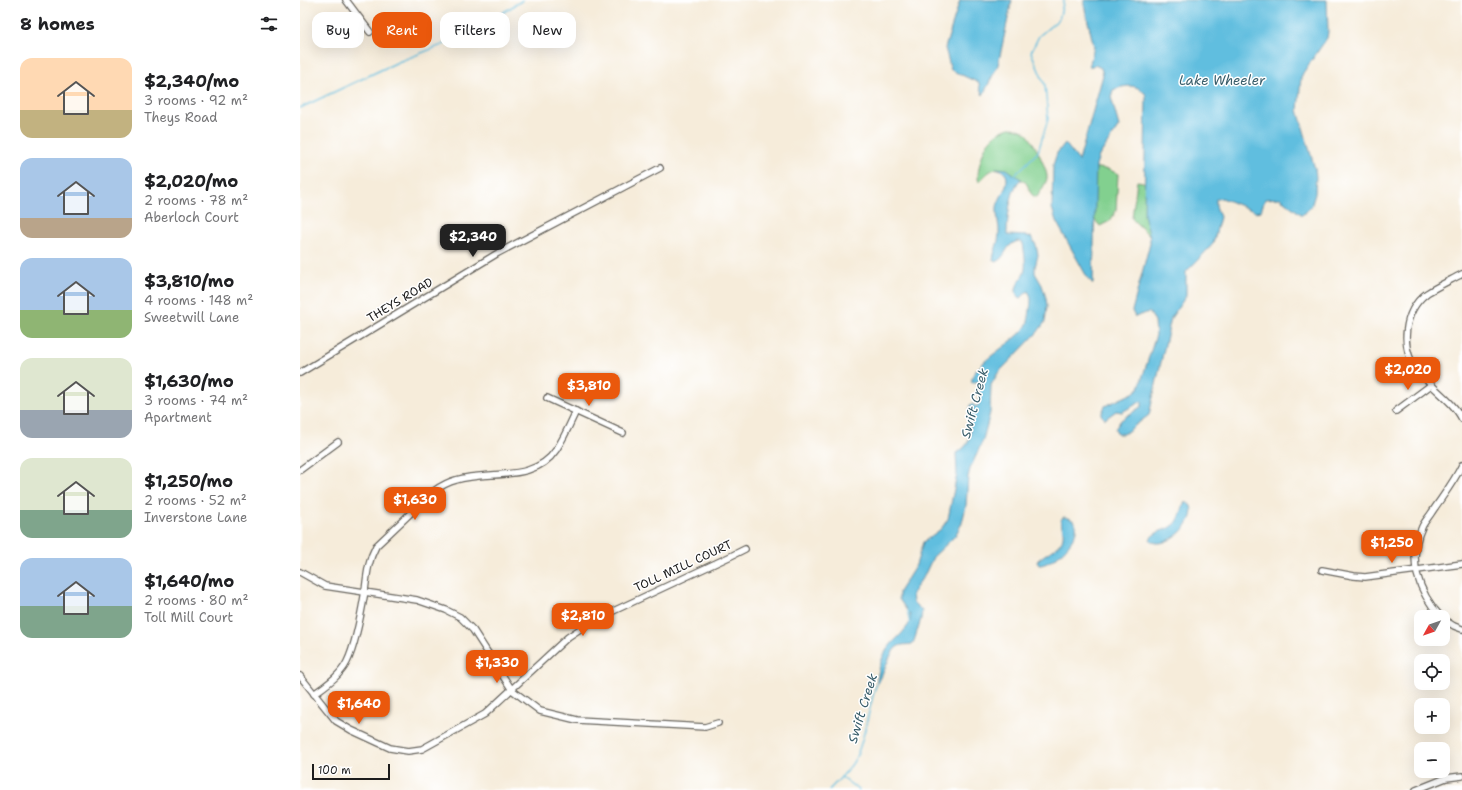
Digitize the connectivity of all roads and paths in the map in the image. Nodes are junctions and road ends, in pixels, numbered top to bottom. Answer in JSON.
{"nodes":[{"id":1,"x":346,"y":0,"type":"edge"},
{"id":2,"x":370,"y":32,"type":"dead end"},
{"id":3,"x":660,"y":168,"type":"dead end"},
{"id":4,"x":1462,"y":274,"type":"edge"},
{"id":5,"x":300,"y":373,"type":"edge"},
{"id":6,"x":1431,"y":385,"type":"junction"},
{"id":7,"x":547,"y":398,"type":"dead end"},
{"id":8,"x":1396,"y":411,"type":"dead end"},
{"id":9,"x":576,"y":412,"type":"junction"},
{"id":10,"x":1462,"y":419,"type":"edge"},
{"id":11,"x":623,"y":433,"type":"dead end"},
{"id":12,"x":338,"y":442,"type":"dead end"},
{"id":13,"x":1462,"y":465,"type":"edge"},
{"id":14,"x":300,"y":470,"type":"edge"},
{"id":15,"x":745,"y":549,"type":"dead end"},
{"id":16,"x":1462,"y":564,"type":"edge"},
{"id":17,"x":1322,"y":570,"type":"dead end"},
{"id":18,"x":1415,"y":570,"type":"junction"},
{"id":19,"x":300,"y":572,"type":"edge"},
{"id":20,"x":364,"y":592,"type":"junction"},
{"id":21,"x":1434,"y":610,"type":"edge"},
{"id":22,"x":1450,"y":623,"type":"edge"},
{"id":23,"x":1462,"y":629,"type":"edge"},
{"id":24,"x":300,"y":676,"type":"edge"},
{"id":25,"x":512,"y":690,"type":"junction"},
{"id":26,"x":314,"y":694,"type":"junction"},
{"id":27,"x":718,"y":724,"type":"dead end"},
{"id":28,"x":1462,"y":776,"type":"edge"},
{"id":29,"x":1416,"y":790,"type":"edge"}],
"edges":[{"from":1,"to":2,"type":"street"},
{"from":3,"to":5,"type":"street","name":"THEYS ROAD"},
{"from":4,"to":6,"type":"street"},
{"from":6,"to":8,"type":"street"},
{"from":6,"to":10,"type":"street"},
{"from":7,"to":9,"type":"street"},
{"from":9,"to":11,"type":"street"},
{"from":9,"to":20,"type":"street"},
{"from":12,"to":14,"type":"street"},
{"from":13,"to":18,"type":"street"},
{"from":15,"to":25,"type":"street","name":"TOLL MILL COURT"},
{"from":16,"to":18,"type":"street"},
{"from":17,"to":18,"type":"street"},
{"from":18,"to":21,"type":"street"},
{"from":19,"to":20,"type":"street"},
{"from":20,"to":25,"type":"street"},
{"from":20,"to":26,"type":"street"},
{"from":22,"to":23,"type":"street"},
{"from":24,"to":26,"type":"street","name":"TOLL MILL COURT"},
{"from":25,"to":26,"type":"street","name":"TOLL MILL COURT"},
{"from":25,"to":27,"type":"street"},
{"from":28,"to":29,"type":"street"}]}
